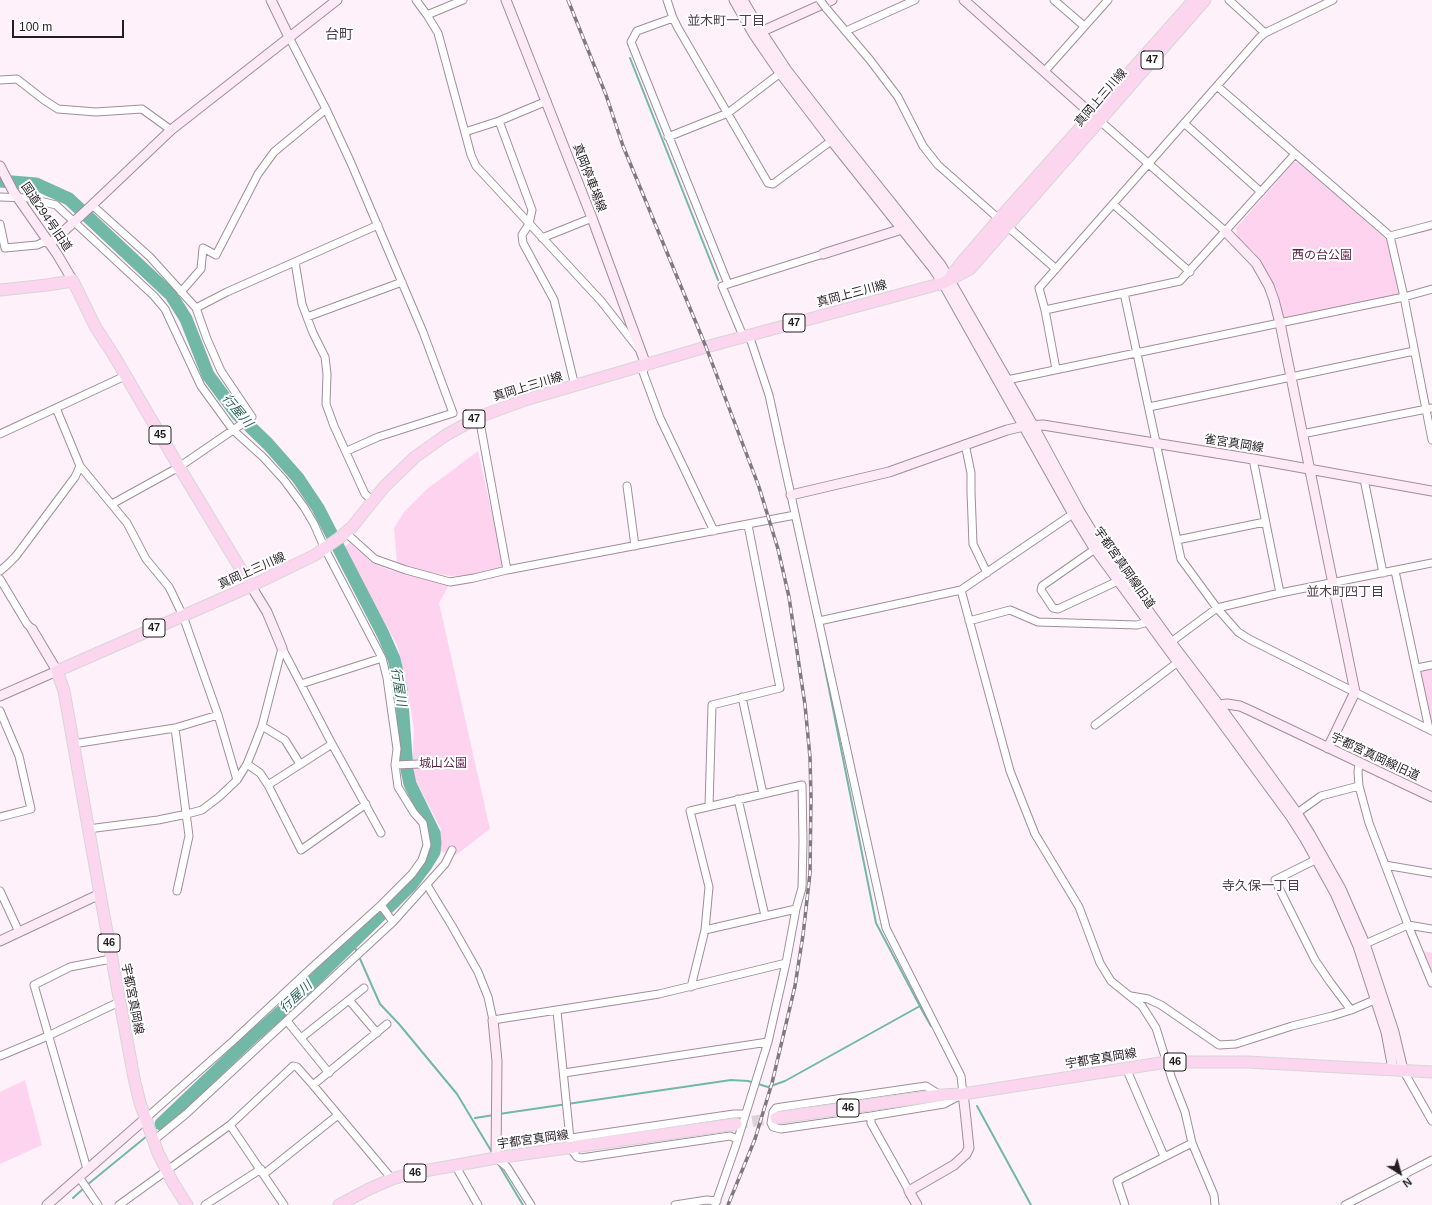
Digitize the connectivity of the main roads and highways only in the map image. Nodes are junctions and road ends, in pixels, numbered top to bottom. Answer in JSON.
{"nodes":[{"id":1,"x":1194,"y":0,"type":"edge"},
{"id":2,"x":1205,"y":0,"type":"edge"},
{"id":3,"x":1096,"y":117,"type":"junction"},
{"id":4,"x":0,"y":290,"type":"edge"},
{"id":5,"x":251,"y":586,"type":"junction"},
{"id":6,"x":57,"y":672,"type":"joint"},
{"id":7,"x":1432,"y":1072,"type":"edge"},
{"id":8,"x":776,"y":1118,"type":"tunnel mouth"},
{"id":9,"x":736,"y":1124,"type":"tunnel mouth"},
{"id":10,"x":187,"y":1205,"type":"edge"},
{"id":11,"x":339,"y":1205,"type":"edge"}],
"edges":[{"from":1,"to":3,"type":"main road","name":"真岡上三川線","number":"47"},
{"from":2,"to":3,"type":"main road","name":"真岡上三川線","number":"47"},
{"from":3,"to":5,"type":"main road","name":"真岡上三川線","number":"47"},
{"from":4,"to":5,"type":"main road","number":"45"},
{"from":5,"to":6,"type":"main road","name":"真岡上三川線","number":"47"},
{"from":6,"to":10,"type":"main road","name":"宇都宮真岡線","number":"46"},
{"from":7,"to":8,"type":"main road","name":"宇都宮真岡線","number":"46"},
{"from":9,"to":11,"type":"main road","name":"宇都宮真岡線","number":"46"}]}
